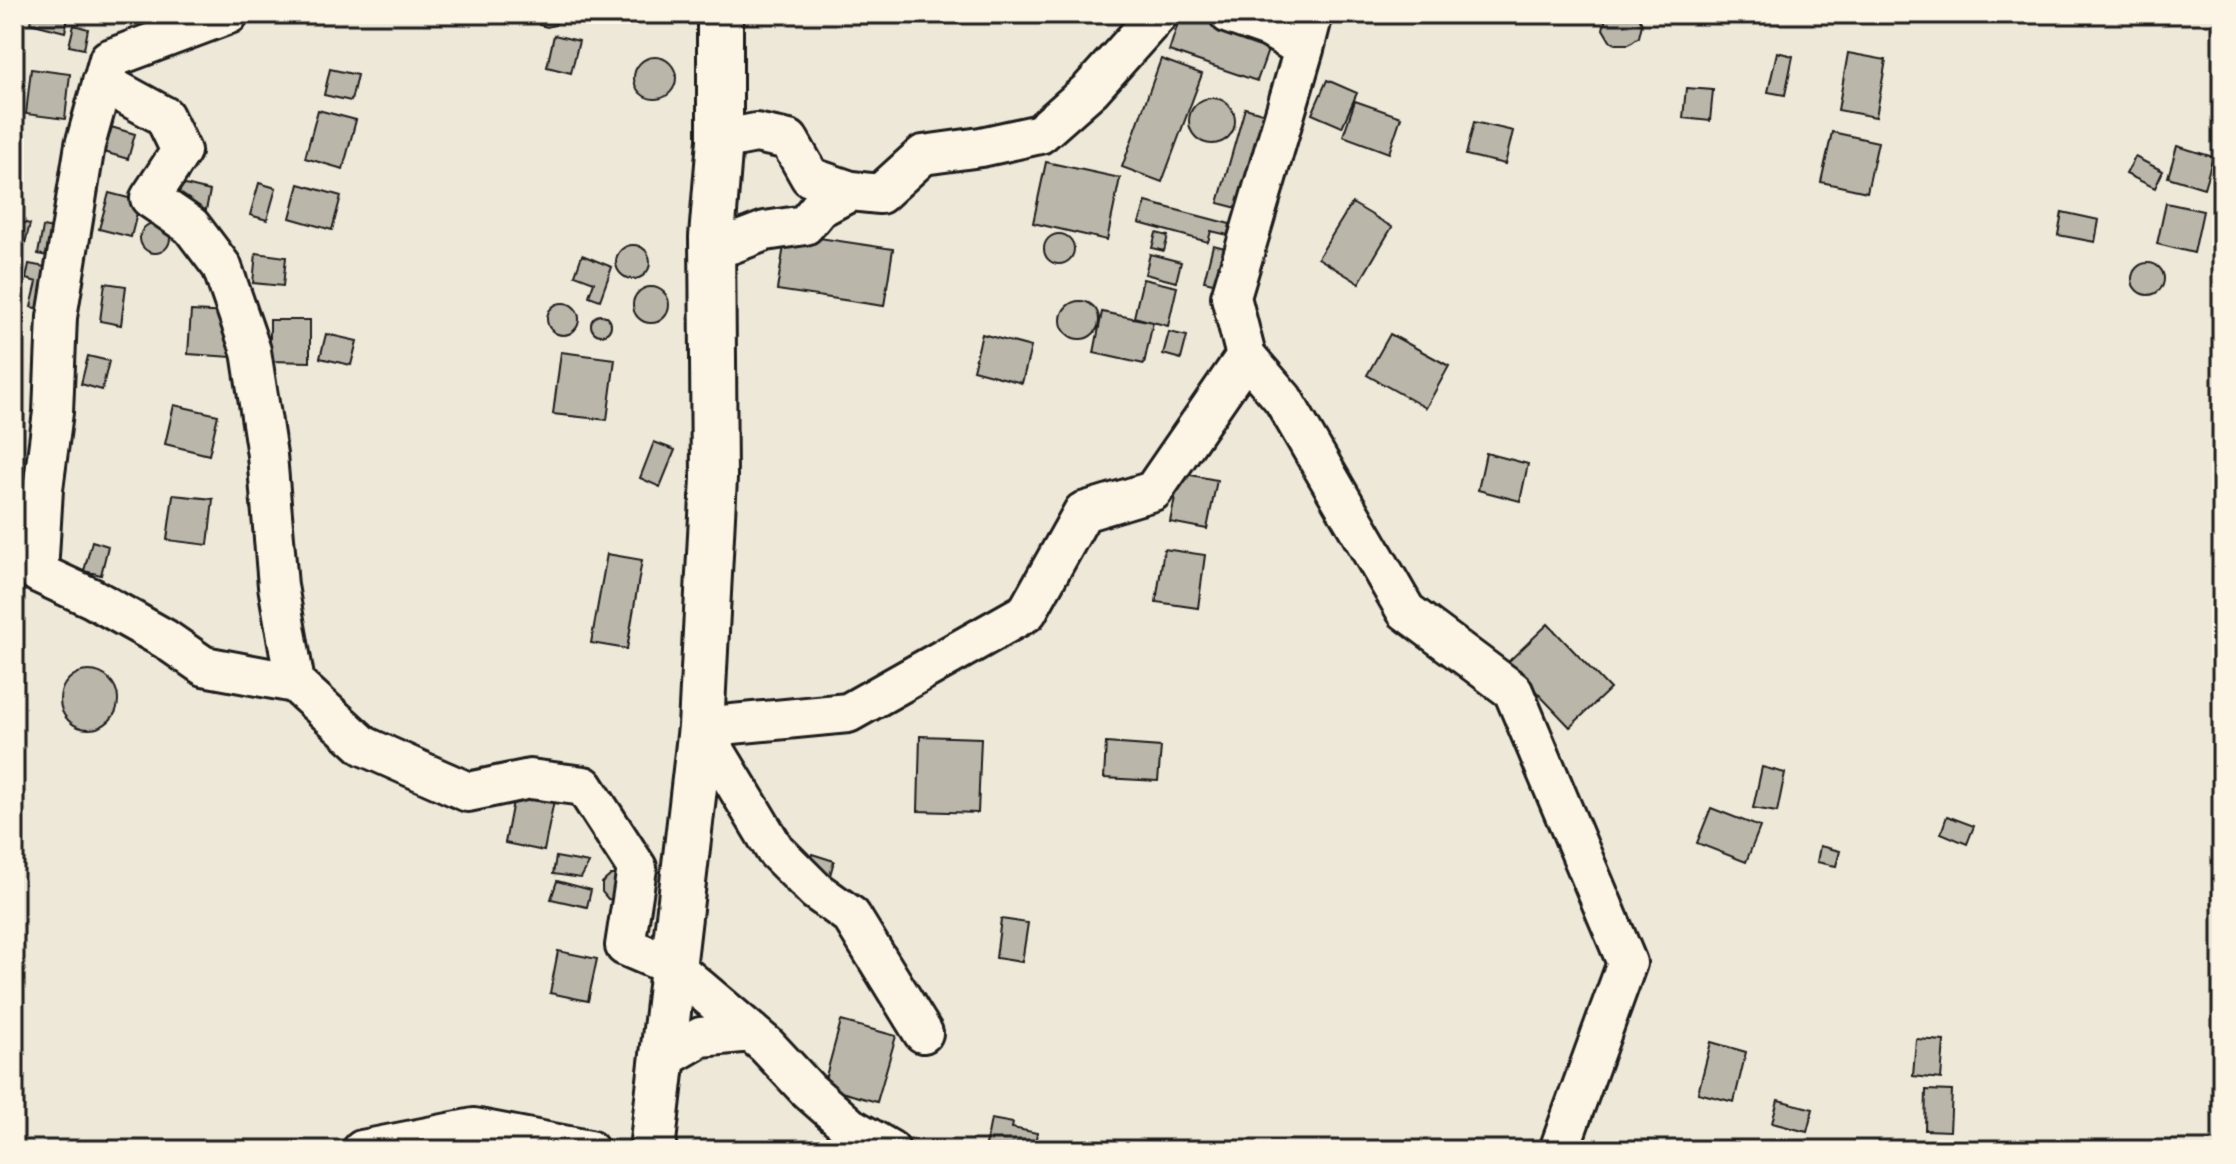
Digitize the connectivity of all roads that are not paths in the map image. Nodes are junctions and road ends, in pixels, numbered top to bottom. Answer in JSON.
{"nodes":[{"id":1,"x":229,"y":14,"type":"edge"},
{"id":2,"x":720,"y":14,"type":"edge"},
{"id":3,"x":1158,"y":14,"type":"edge"},
{"id":4,"x":1229,"y":14,"type":"edge"},
{"id":5,"x":1309,"y":32,"type":"edge"},
{"id":6,"x":102,"y":82,"type":"junction"},
{"id":7,"x":720,"y":140,"type":"junction"},
{"id":8,"x":851,"y":191,"type":"junction"},
{"id":9,"x":712,"y":237,"type":"junction"},
{"id":10,"x":1246,"y":356,"type":"junction"},
{"id":11,"x":295,"y":683,"type":"junction"},
{"id":12,"x":701,"y":727,"type":"junction"},
{"id":13,"x":674,"y":967,"type":"junction"},
{"id":14,"x":751,"y":1032,"type":"junction"},
{"id":15,"x":923,"y":1033,"type":"dead end"},
{"id":16,"x":663,"y":1059,"type":"junction"},
{"id":17,"x":362,"y":1150,"type":"edge"},
{"id":18,"x":589,"y":1150,"type":"edge"},
{"id":19,"x":652,"y":1150,"type":"edge"},
{"id":20,"x":890,"y":1150,"type":"edge"},
{"id":21,"x":1559,"y":1150,"type":"edge"}],
"edges":[{"from":1,"to":6,"type":"street"},
{"from":2,"to":7,"type":"main road"},
{"from":3,"to":8,"type":"street"},
{"from":4,"to":5,"type":"street"},
{"from":5,"to":10,"type":"street"},
{"from":6,"to":11,"type":"street"},
{"from":6,"to":11,"type":"street"},
{"from":7,"to":8,"type":"street"},
{"from":7,"to":9,"type":"main road"},
{"from":8,"to":9,"type":"street"},
{"from":9,"to":12,"type":"main road"},
{"from":10,"to":12,"type":"street"},
{"from":10,"to":21,"type":"street"},
{"from":11,"to":13,"type":"street"},
{"from":12,"to":13,"type":"main road"},
{"from":12,"to":15,"type":"street"},
{"from":13,"to":14,"type":"street"},
{"from":13,"to":16,"type":"main road"},
{"from":14,"to":16,"type":"street"},
{"from":14,"to":20,"type":"street"},
{"from":16,"to":19,"type":"main road"},
{"from":17,"to":18,"type":"street"}]}
